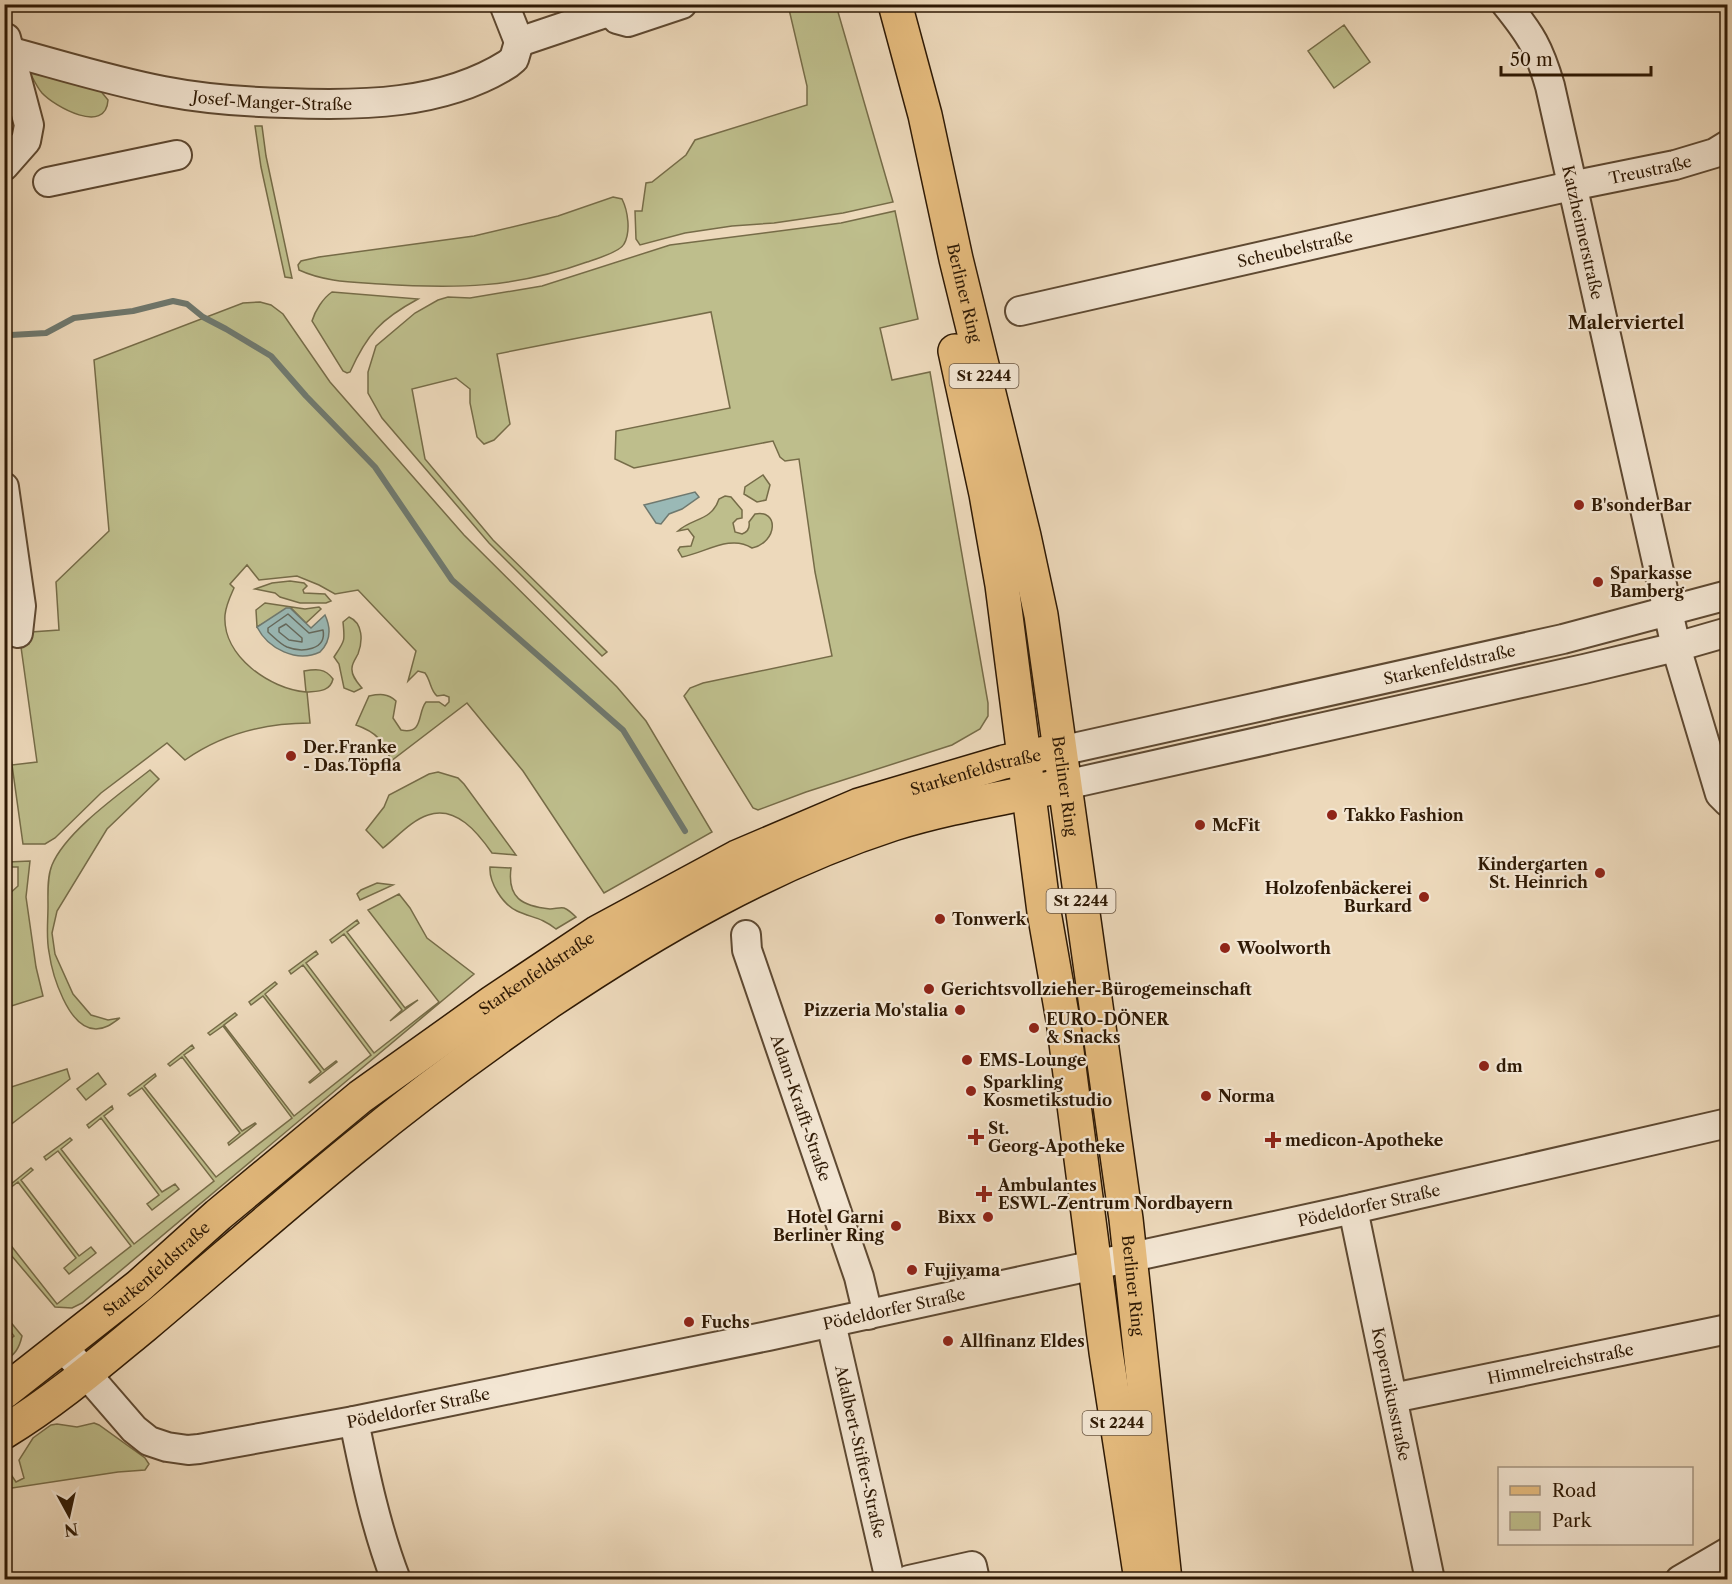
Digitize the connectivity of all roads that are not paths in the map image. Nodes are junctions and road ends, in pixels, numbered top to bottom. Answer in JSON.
{"nodes":[{"id":1,"x":504,"y":4,"type":"edge"},
{"id":2,"x":682,"y":4,"type":"edge"},
{"id":3,"x":874,"y":4,"type":"edge"},
{"id":4,"x":895,"y":4,"type":"edge"},
{"id":5,"x":1506,"y":4,"type":"edge"},
{"id":6,"x":6,"y":42,"type":"edge"},
{"id":7,"x":519,"y":42,"type":"junction"},
{"id":8,"x":1728,"y":145,"type":"edge"},
{"id":9,"x":177,"y":155,"type":"dead end"},
{"id":10,"x":4,"y":166,"type":"edge"},
{"id":11,"x":48,"y":182,"type":"dead end"},
{"id":12,"x":1571,"y":186,"type":"junction"},
{"id":13,"x":1020,"y":311,"type":"dead end"},
{"id":14,"x":4,"y":487,"type":"edge"},
{"id":15,"x":1728,"y":595,"type":"edge"},
{"id":16,"x":1668,"y":612,"type":"junction"},
{"id":17,"x":1728,"y":632,"type":"edge"},
{"id":18,"x":18,"y":633,"type":"dead end"},
{"id":19,"x":1676,"y":647,"type":"junction"},
{"id":20,"x":1060,"y":750,"type":"junction"},
{"id":21,"x":1025,"y":758,"type":"junction"},
{"id":22,"x":1065,"y":785,"type":"junction"},
{"id":23,"x":1029,"y":793,"type":"junction"},
{"id":24,"x":1728,"y":802,"type":"edge"},
{"id":25,"x":746,"y":935,"type":"dead end"},
{"id":26,"x":360,"y":1097,"type":"junction"},
{"id":27,"x":1728,"y":1123,"type":"edge"},
{"id":28,"x":383,"y":1125,"type":"junction"},
{"id":29,"x":1353,"y":1209,"type":"junction"},
{"id":30,"x":1130,"y":1258,"type":"junction"},
{"id":31,"x":1096,"y":1266,"type":"junction"},
{"id":32,"x":868,"y":1315,"type":"junction"},
{"id":33,"x":831,"y":1323,"type":"junction"},
{"id":34,"x":1728,"y":1329,"type":"edge"},
{"id":35,"x":63,"y":1347,"type":"junction"},
{"id":36,"x":86,"y":1373,"type":"junction"},
{"id":37,"x":4,"y":1392,"type":"edge"},
{"id":38,"x":1393,"y":1398,"type":"junction"},
{"id":39,"x":354,"y":1421,"type":"junction"},
{"id":40,"x":4,"y":1431,"type":"edge"},
{"id":41,"x":1728,"y":1552,"type":"edge"},
{"id":42,"x":974,"y":1573,"type":"edge"},
{"id":43,"x":396,"y":1580,"type":"edge"},
{"id":44,"x":890,"y":1580,"type":"edge"},
{"id":45,"x":909,"y":1580,"type":"edge"},
{"id":46,"x":1141,"y":1580,"type":"edge"},
{"id":47,"x":1165,"y":1580,"type":"edge"},
{"id":48,"x":1430,"y":1580,"type":"edge"},
{"id":49,"x":1680,"y":1580,"type":"edge"}],
"edges":[{"from":1,"to":7,"type":"street"},
{"from":2,"to":7,"type":"street"},
{"from":3,"to":21,"type":"main road","name":"Berliner Ring","number":"St 2244"},
{"from":4,"to":20,"type":"main road","name":"Berliner Ring","number":"St 2244"},
{"from":5,"to":12,"type":"street","name":"Katzheimerstraße"},
{"from":6,"to":7,"type":"street","name":"Josef-Manger-Straße"},
{"from":6,"to":10,"type":"street"},
{"from":8,"to":12,"type":"street","name":"Treustraße"},
{"from":9,"to":11,"type":"street"},
{"from":12,"to":13,"type":"street","name":"Scheubelstraße"},
{"from":12,"to":16,"type":"street","name":"Katzheimerstraße"},
{"from":14,"to":18,"type":"street"},
{"from":15,"to":16,"type":"street","name":"Starkenfeldstraße"},
{"from":16,"to":19,"type":"street","name":"Katzheimerstraße"},
{"from":16,"to":20,"type":"street","name":"Starkenfeldstraße"},
{"from":17,"to":19,"type":"street","name":"Starkenfeldstraße"},
{"from":19,"to":22,"type":"street","name":"Starkenfeldstraße"},
{"from":19,"to":24,"type":"street","name":"Katzheimerstraße"},
{"from":20,"to":21,"type":"main road","name":"Starkenfeldstraße"},
{"from":20,"to":22,"type":"main road","name":"Berliner Ring","number":"St 2244"},
{"from":21,"to":23,"type":"main road","name":"Berliner Ring","number":"St 2244"},
{"from":21,"to":26,"type":"main road","name":"Starkenfeldstraße"},
{"from":22,"to":23,"type":"main road","name":"Starkenfeldstraße"},
{"from":22,"to":30,"type":"main road","name":"Berliner Ring","number":"St 2244"},
{"from":23,"to":28,"type":"main road","name":"Starkenfeldstraße"},
{"from":23,"to":31,"type":"main road","name":"Berliner Ring","number":"St 2244"},
{"from":25,"to":32,"type":"street","name":"Adam-Krafft-Straße"},
{"from":26,"to":28,"type":"main road"},
{"from":26,"to":35,"type":"main road","name":"Starkenfeldstraße"},
{"from":27,"to":29,"type":"street","name":"Pödeldorfer Straße"},
{"from":28,"to":36,"type":"main road","name":"Starkenfeldstraße"},
{"from":29,"to":30,"type":"street","name":"Pödeldorfer Straße"},
{"from":29,"to":38,"type":"street","name":"Kopernikusstraße"},
{"from":30,"to":31,"type":"street","name":"Pödeldorfer Straße"},
{"from":30,"to":47,"type":"main road","name":"Berliner Ring","number":"St 2244"},
{"from":31,"to":32,"type":"street","name":"Pödeldorfer Straße"},
{"from":31,"to":46,"type":"main road","name":"Berliner Ring","number":"St 2244"},
{"from":32,"to":33,"type":"street","name":"Pödeldorfer Straße"},
{"from":33,"to":39,"type":"street","name":"Pödeldorfer Straße"},
{"from":33,"to":44,"type":"street","name":"Adalbert-Stifter-Straße"},
{"from":34,"to":38,"type":"street","name":"Himmelreichstraße"},
{"from":35,"to":36,"type":"street","name":"Pödeldorfer Straße"},
{"from":35,"to":37,"type":"main road"},
{"from":36,"to":39,"type":"street","name":"Pödeldorfer Straße"},
{"from":36,"to":40,"type":"main road"},
{"from":38,"to":48,"type":"street","name":"Kopernikusstraße"},
{"from":39,"to":43,"type":"street"},
{"from":41,"to":49,"type":"street"},
{"from":42,"to":45,"type":"street"}]}
